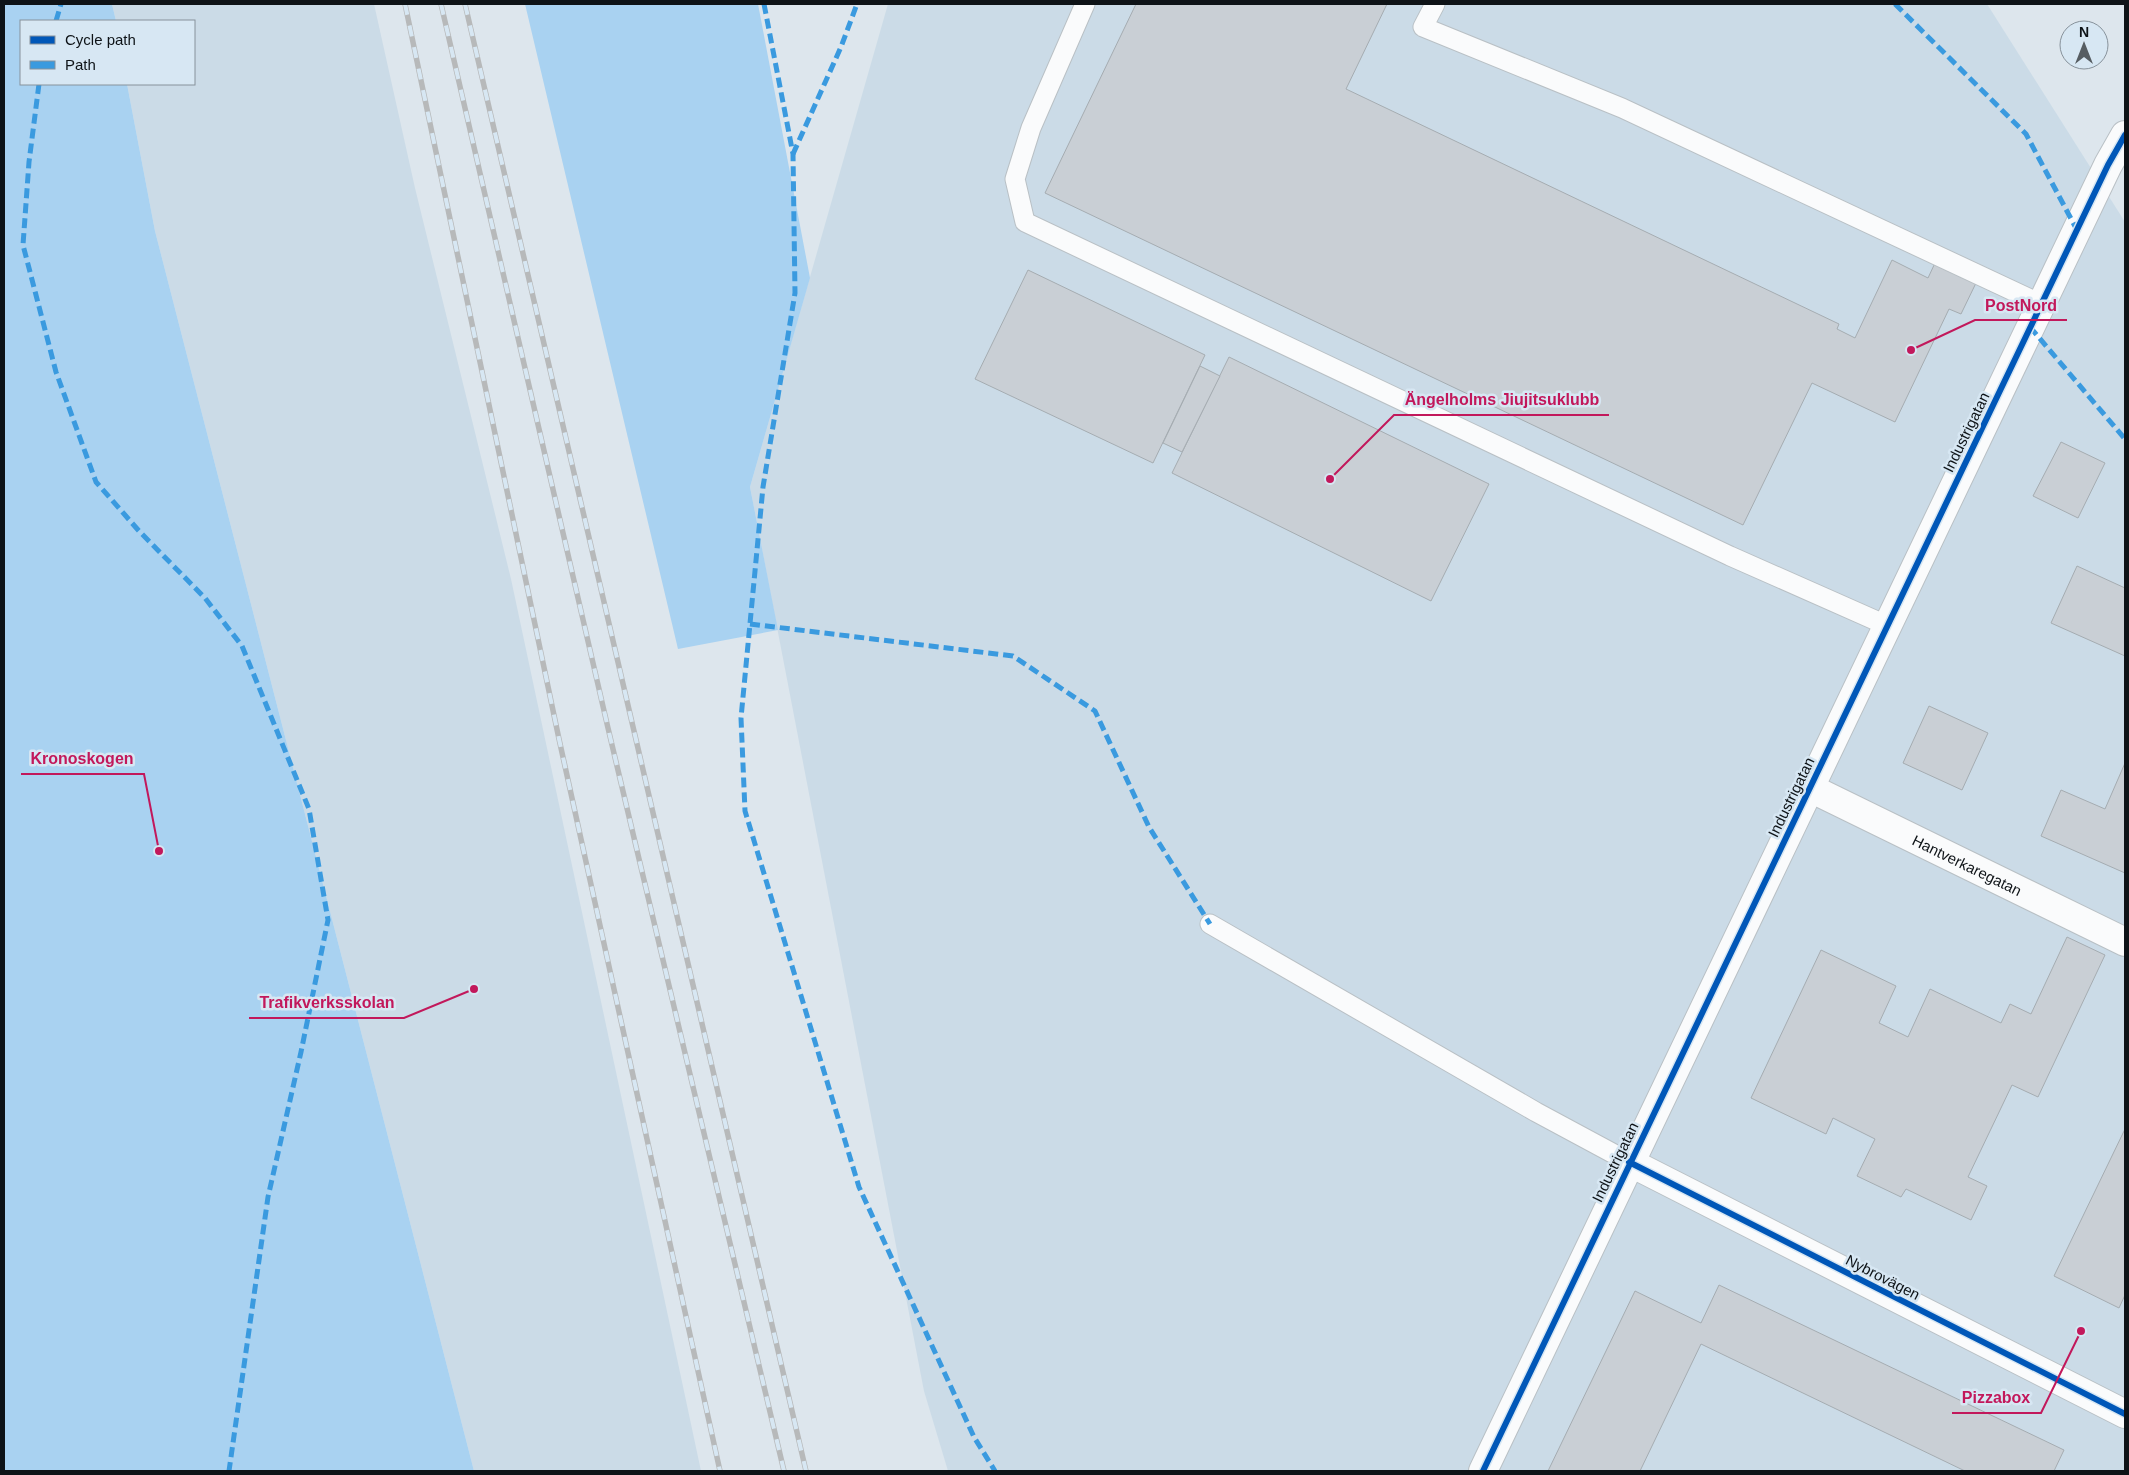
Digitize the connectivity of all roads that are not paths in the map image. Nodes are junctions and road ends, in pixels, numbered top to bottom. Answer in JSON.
{"nodes":[{"id":1,"x":1085,"y":4,"type":"edge"},
{"id":2,"x":1435,"y":4,"type":"edge"},
{"id":3,"x":2125,"y":135,"type":"edge"},
{"id":4,"x":2041,"y":304,"type":"junction"},
{"id":5,"x":1886,"y":624,"type":"junction"},
{"id":6,"x":1810,"y":788,"type":"junction"},
{"id":7,"x":1210,"y":924,"type":"dead end"},
{"id":8,"x":2125,"y":942,"type":"edge"},
{"id":9,"x":1629,"y":1162,"type":"junction"},
{"id":10,"x":2123,"y":1406,"type":"edge"},
{"id":11,"x":1483,"y":1471,"type":"edge"}],
"edges":[{"from":1,"to":5,"type":"lane"},
{"from":2,"to":4,"type":"lane"},
{"from":3,"to":4,"type":"street","name":"Industrigatan"},
{"from":4,"to":5,"type":"street","name":"Industrigatan"},
{"from":5,"to":6,"type":"street","name":"Industrigatan"},
{"from":6,"to":8,"type":"street","name":"Hantverkaregatan"},
{"from":6,"to":9,"type":"street","name":"Industrigatan"},
{"from":7,"to":9,"type":"lane"},
{"from":9,"to":10,"type":"street","name":"Nybrovägen"},
{"from":9,"to":11,"type":"street","name":"Industrigatan"}]}
